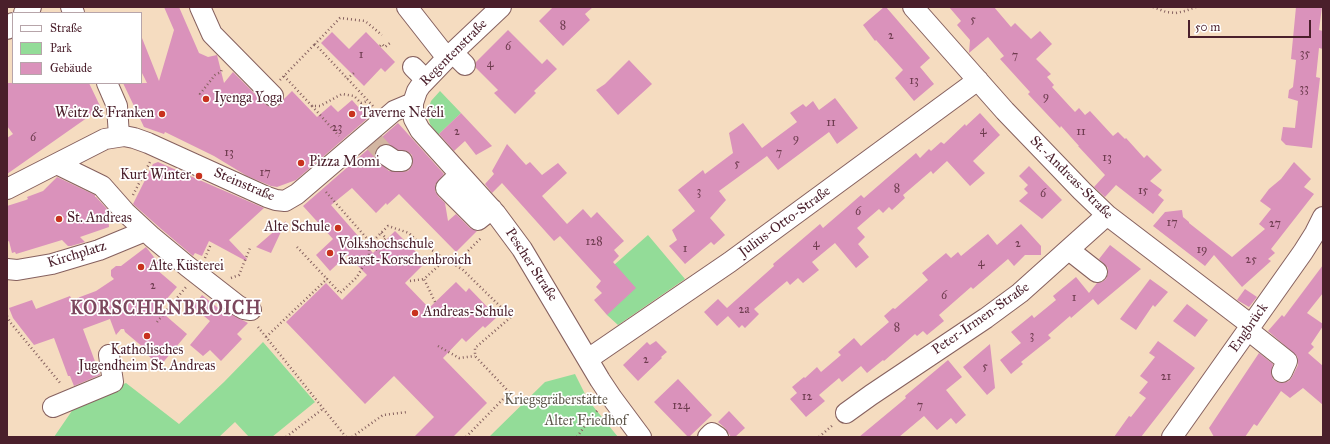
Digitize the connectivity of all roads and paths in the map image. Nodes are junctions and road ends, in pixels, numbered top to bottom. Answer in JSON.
{"nodes":[{"id":1,"x":200,"y":7,"type":"edge"},
{"id":2,"x":407,"y":7,"type":"edge"},
{"id":3,"x":501,"y":7,"type":"edge"},
{"id":4,"x":913,"y":7,"type":"edge"},
{"id":5,"x":1153,"y":7,"type":"edge"},
{"id":6,"x":1195,"y":7,"type":"edge"},
{"id":7,"x":382,"y":36,"type":"dead end"},
{"id":8,"x":390,"y":43,"type":"dead end"},
{"id":9,"x":315,"y":44,"type":"junction"},
{"id":10,"x":380,"y":46,"type":"dead end"},
{"id":11,"x":227,"y":49,"type":"junction"},
{"id":12,"x":455,"y":59,"type":"junction"},
{"id":13,"x":354,"y":73,"type":"dead end"},
{"id":14,"x":284,"y":76,"type":"junction"},
{"id":15,"x":347,"y":79,"type":"junction"},
{"id":16,"x":978,"y":80,"type":"junction"},
{"id":17,"x":107,"y":84,"type":"edge"},
{"id":18,"x":270,"y":94,"type":"joint"},
{"id":19,"x":203,"y":97,"type":"dead end"},
{"id":20,"x":368,"y":101,"type":"junction"},
{"id":21,"x":413,"y":103,"type":"junction"},
{"id":22,"x":312,"y":106,"type":"junction"},
{"id":23,"x":384,"y":118,"type":"junction"},
{"id":24,"x":119,"y":136,"type":"junction"},
{"id":25,"x":158,"y":148,"type":"junction"},
{"id":26,"x":350,"y":148,"type":"junction"},
{"id":27,"x":57,"y":164,"type":"junction"},
{"id":28,"x":315,"y":179,"type":"junction"},
{"id":29,"x":7,"y":189,"type":"edge"},
{"id":30,"x":125,"y":212,"type":"junction"},
{"id":31,"x":496,"y":214,"type":"junction"},
{"id":32,"x":1107,"y":215,"type":"junction"},
{"id":33,"x":1323,"y":217,"type":"edge"},
{"id":34,"x":145,"y":231,"type":"junction"},
{"id":35,"x":381,"y":233,"type":"junction"},
{"id":36,"x":371,"y":243,"type":"junction"},
{"id":37,"x":297,"y":247,"type":"dead end"},
{"id":38,"x":250,"y":248,"type":"dead end"},
{"id":39,"x":1069,"y":250,"type":"junction"},
{"id":40,"x":384,"y":256,"type":"dead end"},
{"id":41,"x":446,"y":259,"type":"junction"},
{"id":42,"x":454,"y":265,"type":"junction"},
{"id":43,"x":196,"y":266,"type":"junction"},
{"id":44,"x":7,"y":269,"type":"edge"},
{"id":45,"x":1097,"y":272,"type":"dead end"},
{"id":46,"x":327,"y":280,"type":"junction"},
{"id":47,"x":424,"y":280,"type":"junction"},
{"id":48,"x":410,"y":281,"type":"dead end"},
{"id":49,"x":218,"y":290,"type":"junction"},
{"id":50,"x":435,"y":302,"type":"dead end"},
{"id":51,"x":248,"y":309,"type":"joint"},
{"id":52,"x":7,"y":316,"type":"edge"},
{"id":53,"x":157,"y":322,"type":"dead end"},
{"id":54,"x":1249,"y":328,"type":"junction"},
{"id":55,"x":266,"y":337,"type":"junction"},
{"id":56,"x":438,"y":346,"type":"dead end"},
{"id":57,"x":578,"y":354,"type":"junction"},
{"id":58,"x":109,"y":355,"type":"dead end"},
{"id":59,"x":475,"y":356,"type":"junction"},
{"id":60,"x":1282,"y":372,"type":"dead end"},
{"id":61,"x":65,"y":389,"type":"dead end"},
{"id":62,"x":53,"y":406,"type":"dead end"},
{"id":63,"x":324,"y":408,"type":"junction"},
{"id":64,"x":408,"y":412,"type":"dead end"},
{"id":65,"x":596,"y":412,"type":"dead end"},
{"id":66,"x":846,"y":413,"type":"dead end"},
{"id":67,"x":286,"y":437,"type":"edge"},
{"id":68,"x":346,"y":437,"type":"edge"},
{"id":69,"x":352,"y":437,"type":"edge"},
{"id":70,"x":466,"y":437,"type":"edge"},
{"id":71,"x":577,"y":437,"type":"edge"},
{"id":72,"x":641,"y":437,"type":"edge"},
{"id":73,"x":708,"y":437,"type":"edge"},
{"id":74,"x":718,"y":437,"type":"edge"},
{"id":75,"x":1172,"y":437,"type":"edge"}],
"edges":[{"from":1,"to":11,"type":"street"},
{"from":2,"to":12,"type":"street"},
{"from":3,"to":12,"type":"street","name":"Regentenstraße"},
{"from":4,"to":16,"type":"street","name":"St.-Andreas-Straße"},
{"from":5,"to":6,"type":"path"},
{"from":7,"to":9,"type":"path"},
{"from":8,"to":10,"type":"path"},
{"from":9,"to":14,"type":"path"},
{"from":9,"to":15,"type":"path"},
{"from":11,"to":18,"type":"street"},
{"from":11,"to":19,"type":"path"},
{"from":12,"to":21,"type":"street","name":"Regentenstraße"},
{"from":13,"to":15,"type":"path"},
{"from":14,"to":18,"type":"path"},
{"from":14,"to":22,"type":"path"},
{"from":15,"to":20,"type":"path"},
{"from":16,"to":32,"type":"street","name":"St.-Andreas-Straße"},
{"from":16,"to":57,"type":"street","name":"Julius-Otto-Straße"},
{"from":17,"to":24,"type":"street"},
{"from":20,"to":22,"type":"path"},
{"from":20,"to":23,"type":"path"},
{"from":21,"to":23,"type":"street","name":"Steinstraße"},
{"from":21,"to":31,"type":"street","name":"Pescher Straße"},
{"from":22,"to":26,"type":"path"},
{"from":23,"to":26,"type":"street","name":"Steinstraße"},
{"from":24,"to":25,"type":"street","name":"Steinstraße"},
{"from":24,"to":27,"type":"street"},
{"from":25,"to":28,"type":"street","name":"Steinstraße"},
{"from":25,"to":30,"type":"path"},
{"from":26,"to":28,"type":"street","name":"Steinstraße"},
{"from":27,"to":29,"type":"street"},
{"from":27,"to":30,"type":"street"},
{"from":28,"to":36,"type":"path"},
{"from":30,"to":34,"type":"street"},
{"from":31,"to":42,"type":"path"},
{"from":31,"to":57,"type":"street","name":"Pescher Straße"},
{"from":32,"to":39,"type":"street","name":"Peter-Irmen-Straße"},
{"from":32,"to":54,"type":"street","name":"St.-Andreas-Straße"},
{"from":33,"to":54,"type":"street","name":"Engbrück"},
{"from":34,"to":43,"type":"street"},
{"from":34,"to":44,"type":"street","name":"Kirchplatz"},
{"from":35,"to":36,"type":"path"},
{"from":35,"to":40,"type":"path"},
{"from":35,"to":41,"type":"path"},
{"from":36,"to":46,"type":"path"},
{"from":37,"to":46,"type":"path"},
{"from":38,"to":49,"type":"path"},
{"from":39,"to":45,"type":"street"},
{"from":39,"to":66,"type":"street","name":"Peter-Irmen-Straße"},
{"from":41,"to":42,"type":"path"},
{"from":41,"to":47,"type":"path"},
{"from":42,"to":59,"type":"path"},
{"from":43,"to":49,"type":"street"},
{"from":43,"to":53,"type":"path"},
{"from":46,"to":55,"type":"path"},
{"from":47,"to":48,"type":"path"},
{"from":47,"to":50,"type":"path"},
{"from":49,"to":51,"type":"street"},
{"from":51,"to":55,"type":"path"},
{"from":52,"to":61,"type":"path"},
{"from":54,"to":60,"type":"street","name":"St.-Andreas-Straße"},
{"from":54,"to":75,"type":"street","name":"Engbrück"},
{"from":55,"to":63,"type":"path"},
{"from":56,"to":59,"type":"path"},
{"from":57,"to":72,"type":"street","name":"Pescher Straße"},
{"from":58,"to":62,"type":"street"},
{"from":59,"to":70,"type":"path"},
{"from":63,"to":67,"type":"path"},
{"from":63,"to":68,"type":"path"},
{"from":64,"to":69,"type":"path"},
{"from":65,"to":71,"type":"path"},
{"from":73,"to":74,"type":"street"}]}
